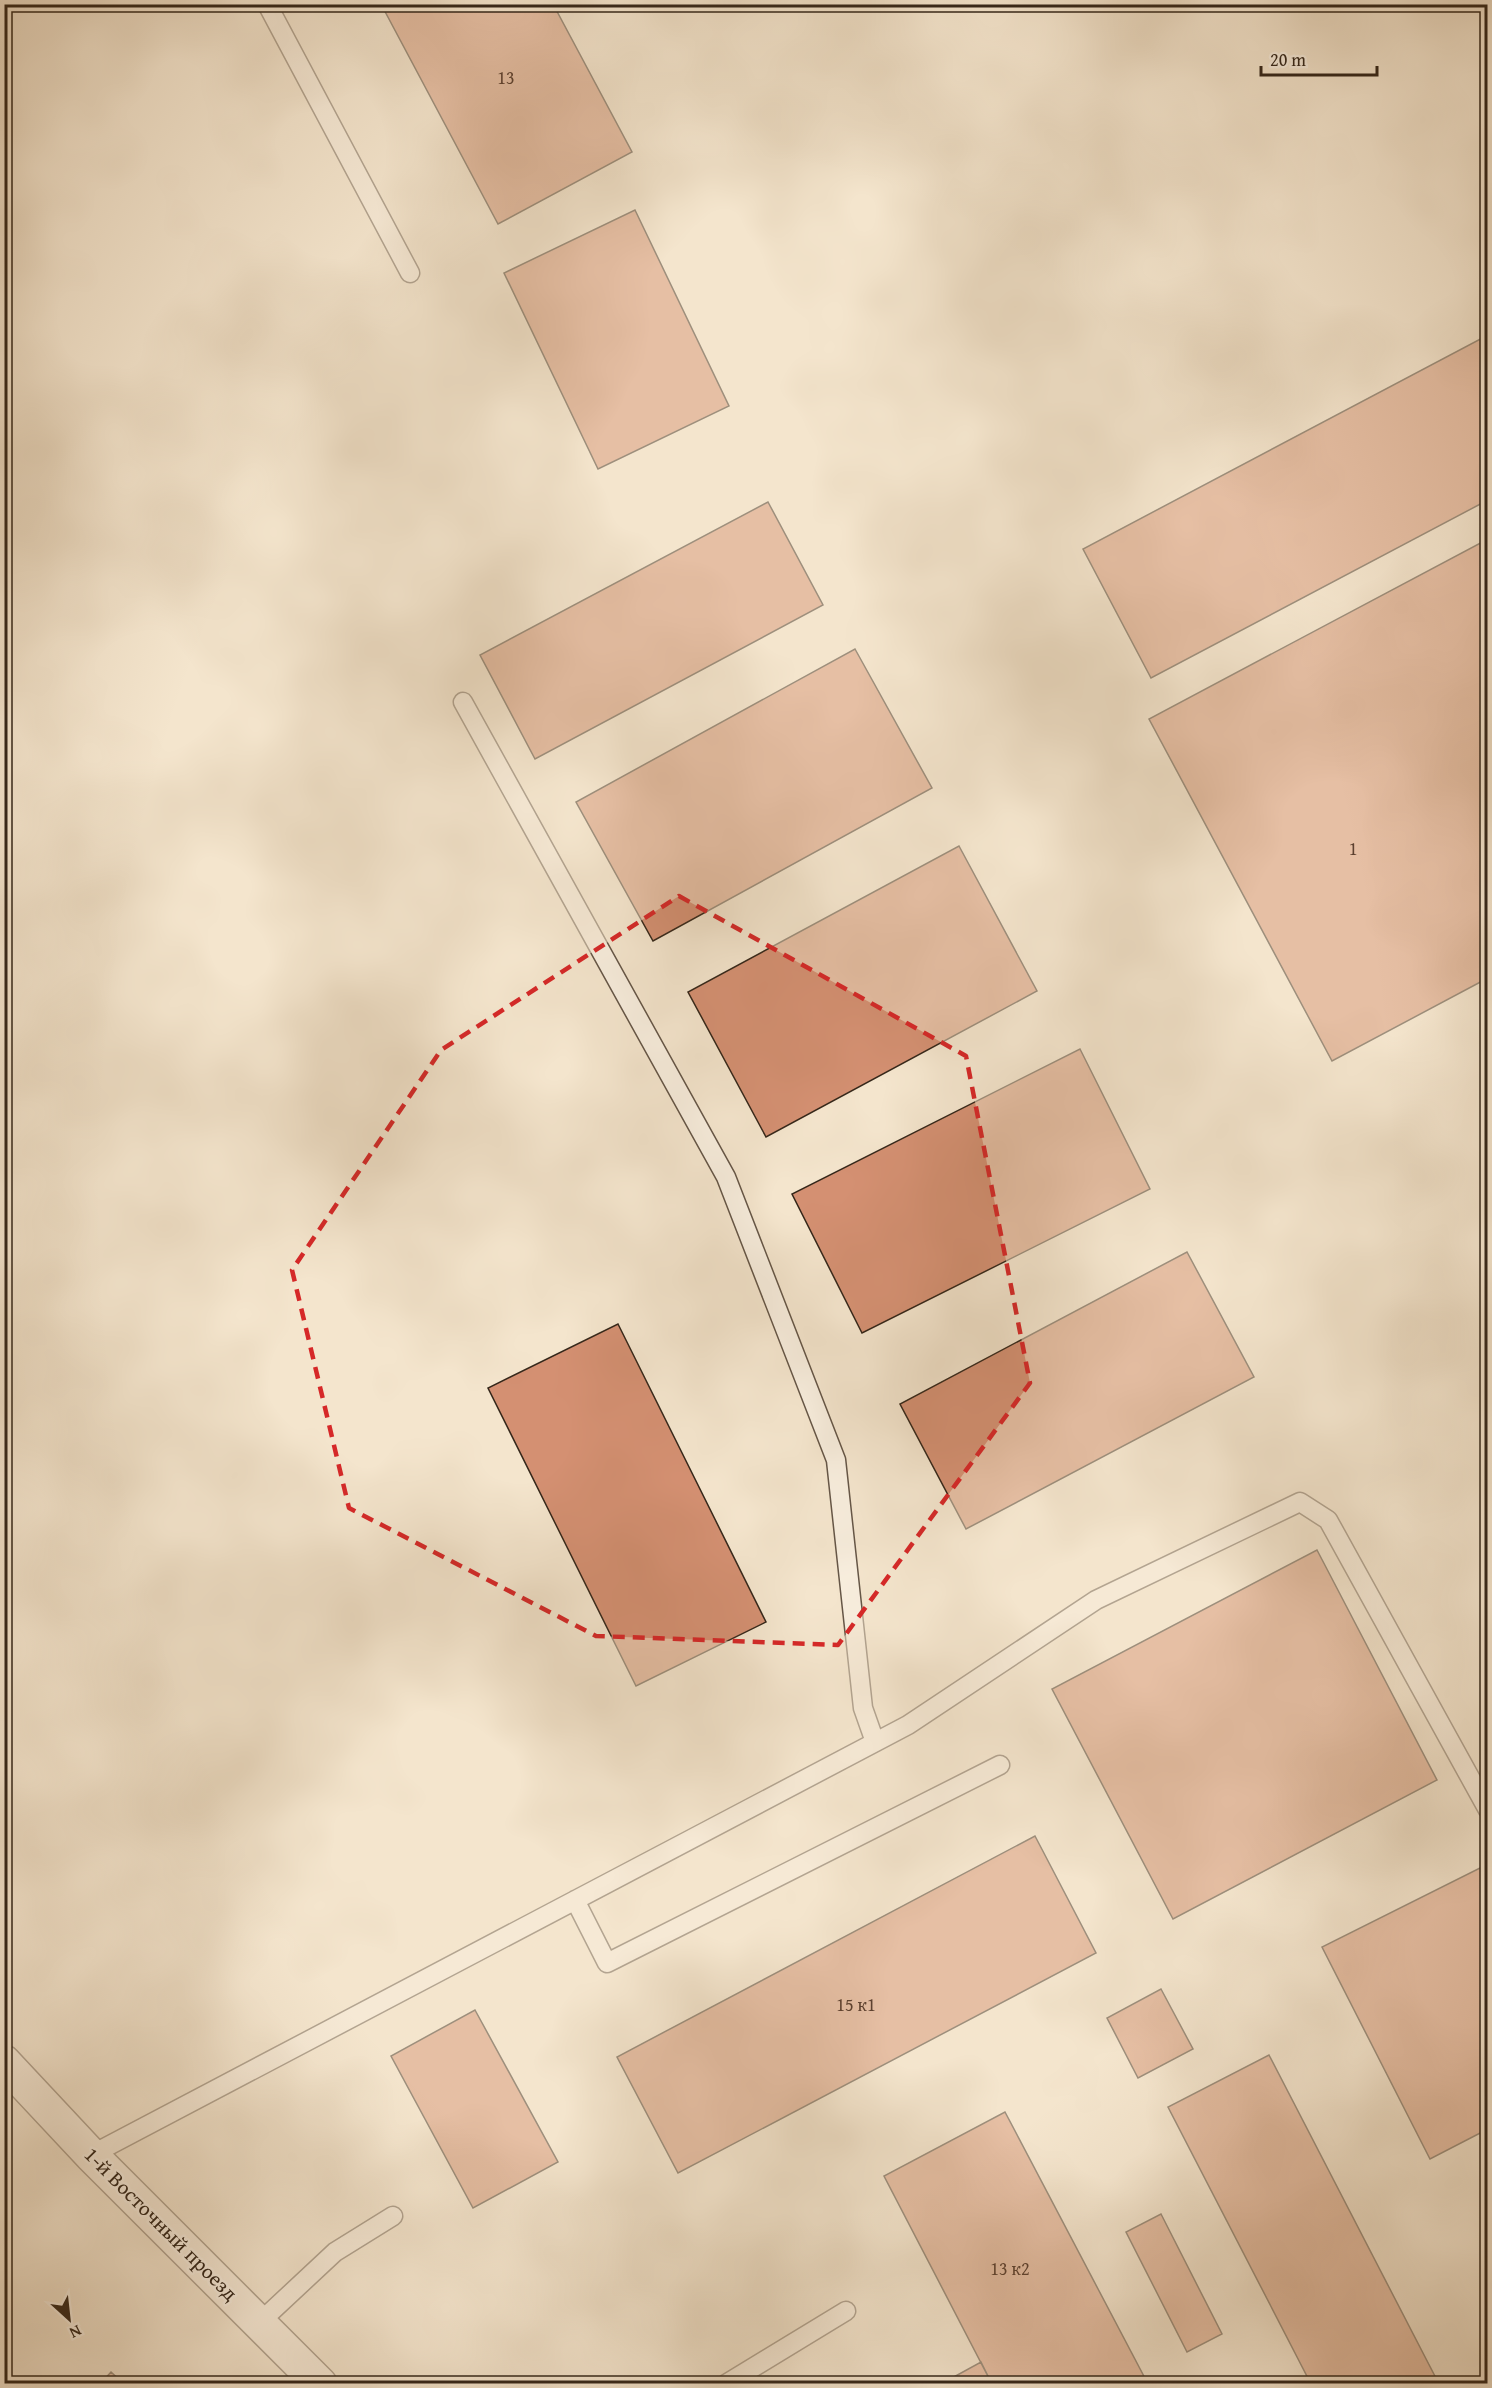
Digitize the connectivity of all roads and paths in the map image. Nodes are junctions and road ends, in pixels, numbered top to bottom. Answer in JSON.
{"nodes":[{"id":1,"x":267,"y":4,"type":"edge"},
{"id":2,"x":410,"y":273,"type":"dead end"},
{"id":3,"x":463,"y":702,"type":"dead end"},
{"id":4,"x":875,"y":1742,"type":"junction"},
{"id":5,"x":1000,"y":1765,"type":"dead end"},
{"id":6,"x":1488,"y":1810,"type":"edge"},
{"id":7,"x":575,"y":1900,"type":"junction"},
{"id":8,"x":4,"y":2062,"type":"edge"},
{"id":9,"x":91,"y":2155,"type":"junction"},
{"id":10,"x":393,"y":2216,"type":"dead end"},
{"id":11,"x":846,"y":2311,"type":"dead end"},
{"id":12,"x":259,"y":2323,"type":"junction"},
{"id":13,"x":320,"y":2384,"type":"edge"},
{"id":14,"x":726,"y":2384,"type":"edge"}],
"edges":[{"from":1,"to":2,"type":"lane"},
{"from":3,"to":4,"type":"lane"},
{"from":4,"to":6,"type":"lane"},
{"from":4,"to":7,"type":"lane"},
{"from":5,"to":7,"type":"lane"},
{"from":7,"to":9,"type":"lane"},
{"from":8,"to":9,"type":"street","name":"1-й Восточный проезд"},
{"from":9,"to":12,"type":"street","name":"1-й Восточный проезд"},
{"from":10,"to":12,"type":"lane"},
{"from":11,"to":14,"type":"lane"},
{"from":12,"to":13,"type":"street","name":"1-й Восточный проезд"}]}
